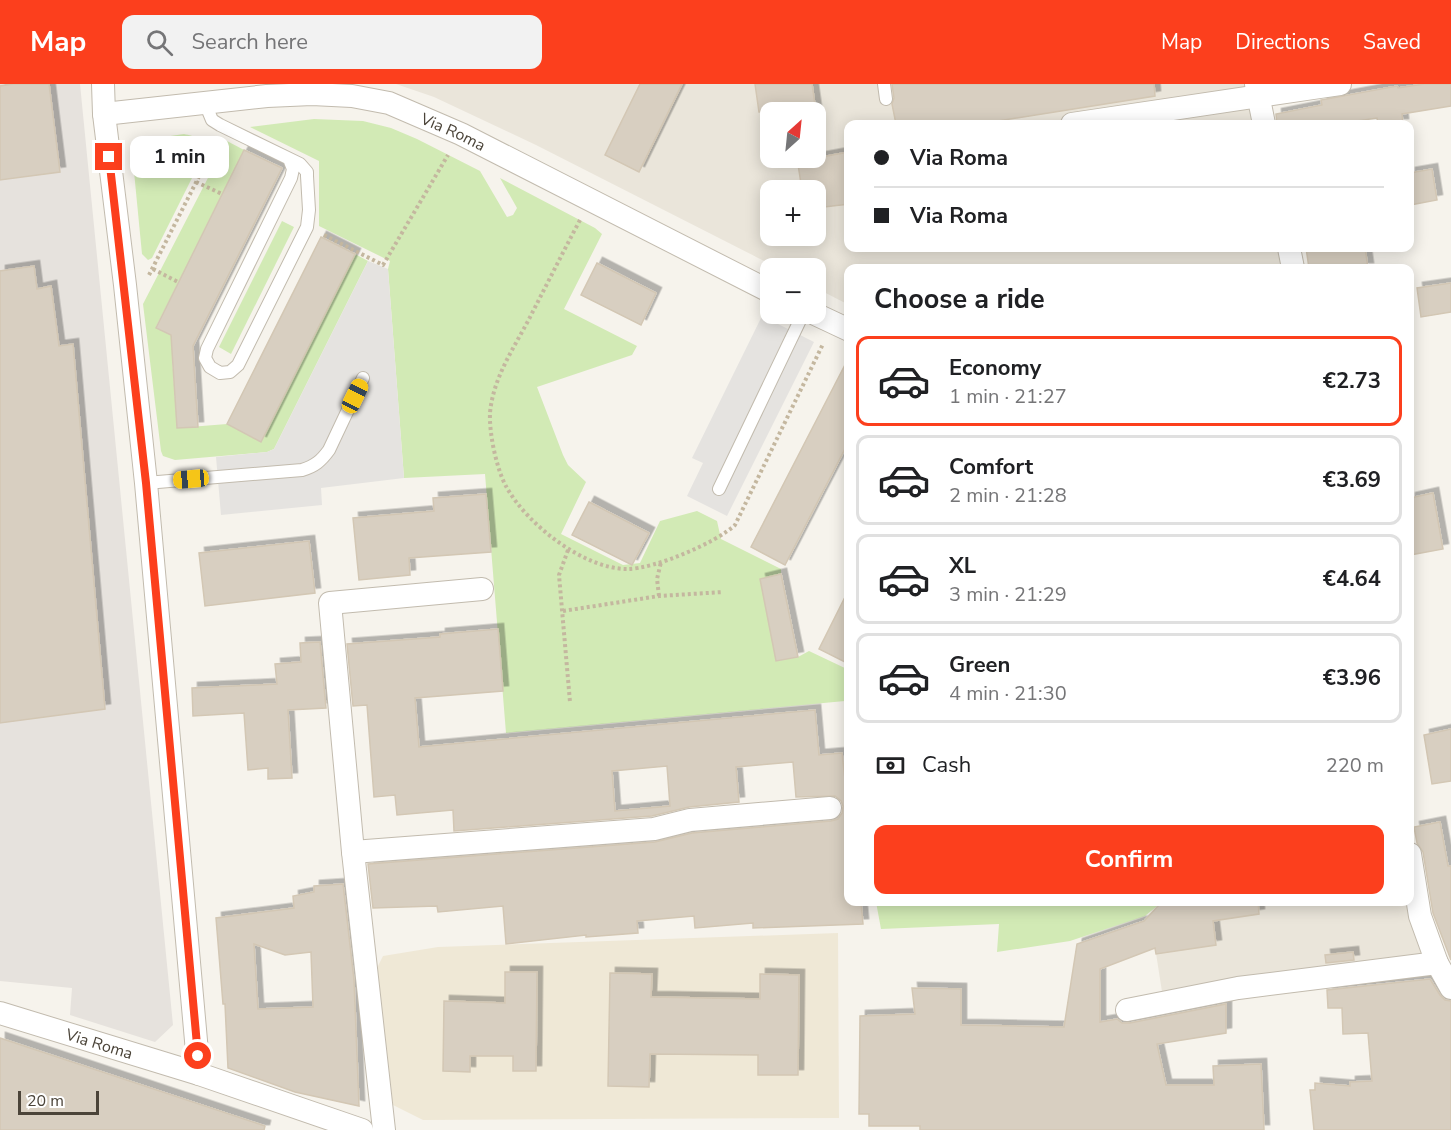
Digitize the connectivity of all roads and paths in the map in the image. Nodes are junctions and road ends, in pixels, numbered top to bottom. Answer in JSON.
{"nodes":[{"id":1,"x":103,"y":84,"type":"edge"},
{"id":2,"x":884,"y":84,"type":"edge"},
{"id":3,"x":1340,"y":84,"type":"edge"},
{"id":4,"x":1257,"y":90,"type":"edge"},
{"id":5,"x":886,"y":99,"type":"dead end"},
{"id":6,"x":205,"y":103,"type":"junction"},
{"id":7,"x":104,"y":114,"type":"junction"},
{"id":8,"x":1094,"y":120,"type":"edge"},
{"id":9,"x":1263,"y":120,"type":"edge"},
{"id":10,"x":224,"y":127,"type":"junction"},
{"id":11,"x":461,"y":134,"type":"junction"},
{"id":12,"x":289,"y":159,"type":"junction"},
{"id":13,"x":196,"y":182,"type":"junction"},
{"id":14,"x":222,"y":195,"type":"dead end"},
{"id":15,"x":582,"y":216,"type":"dead end"},
{"id":16,"x":307,"y":227,"type":"junction"},
{"id":17,"x":153,"y":269,"type":"junction"},
{"id":18,"x":178,"y":282,"type":"dead end"},
{"id":19,"x":125,"y":285,"type":"junction"},
{"id":20,"x":760,"y":286,"type":"edge"},
{"id":21,"x":832,"y":322,"type":"edge"},
{"id":22,"x":798,"y":324,"type":"edge"},
{"id":23,"x":363,"y":378,"type":"dead end"},
{"id":24,"x":146,"y":483,"type":"junction"},
{"id":25,"x":719,"y":489,"type":"dead end"},
{"id":26,"x":568,"y":550,"type":"junction"},
{"id":27,"x":661,"y":561,"type":"junction"},
{"id":28,"x":482,"y":590,"type":"dead end"},
{"id":29,"x":723,"y":592,"type":"dead end"},
{"id":30,"x":659,"y":597,"type":"junction"},
{"id":31,"x":563,"y":611,"type":"junction"},
{"id":32,"x":570,"y":702,"type":"dead end"},
{"id":33,"x":830,"y":808,"type":"dead end"},
{"id":34,"x":353,"y":852,"type":"junction"},
{"id":35,"x":1414,"y":879,"type":"edge"},
{"id":36,"x":1437,"y":963,"type":"junction"},
{"id":37,"x":1451,"y":988,"type":"edge"},
{"id":38,"x":1127,"y":1010,"type":"dead end"},
{"id":39,"x":0,"y":1013,"type":"edge"},
{"id":40,"x":199,"y":1074,"type":"junction"},
{"id":41,"x":362,"y":1130,"type":"edge"},
{"id":42,"x":384,"y":1130,"type":"edge"}],
"edges":[{"from":1,"to":7,"type":"street"},
{"from":2,"to":5,"type":"lane"},
{"from":3,"to":4,"type":"street"},
{"from":4,"to":8,"type":"street"},
{"from":4,"to":9,"type":"street"},
{"from":6,"to":7,"type":"street","name":"Via Roma"},
{"from":6,"to":10,"type":"lane"},
{"from":6,"to":11,"type":"street","name":"Via Roma"},
{"from":7,"to":19,"type":"street"},
{"from":10,"to":12,"type":"lane"},
{"from":10,"to":13,"type":"path"},
{"from":11,"to":16,"type":"path"},
{"from":11,"to":20,"type":"street","name":"Via Roma"},
{"from":12,"to":16,"type":"lane"},
{"from":12,"to":16,"type":"lane"},
{"from":13,"to":14,"type":"path"},
{"from":13,"to":17,"type":"path"},
{"from":15,"to":26,"type":"path"},
{"from":17,"to":18,"type":"path"},
{"from":17,"to":19,"type":"path"},
{"from":19,"to":24,"type":"street"},
{"from":21,"to":27,"type":"path"},
{"from":22,"to":25,"type":"lane"},
{"from":23,"to":24,"type":"lane"},
{"from":24,"to":40,"type":"street"},
{"from":26,"to":27,"type":"path"},
{"from":26,"to":31,"type":"path"},
{"from":27,"to":30,"type":"path"},
{"from":28,"to":34,"type":"street"},
{"from":29,"to":30,"type":"path"},
{"from":30,"to":31,"type":"path"},
{"from":31,"to":32,"type":"path"},
{"from":33,"to":34,"type":"street"},
{"from":34,"to":42,"type":"street"},
{"from":35,"to":36,"type":"street"},
{"from":36,"to":37,"type":"street"},
{"from":36,"to":38,"type":"street"},
{"from":39,"to":40,"type":"street","name":"Via Roma"},
{"from":40,"to":41,"type":"street","name":"Via Roma"}]}
